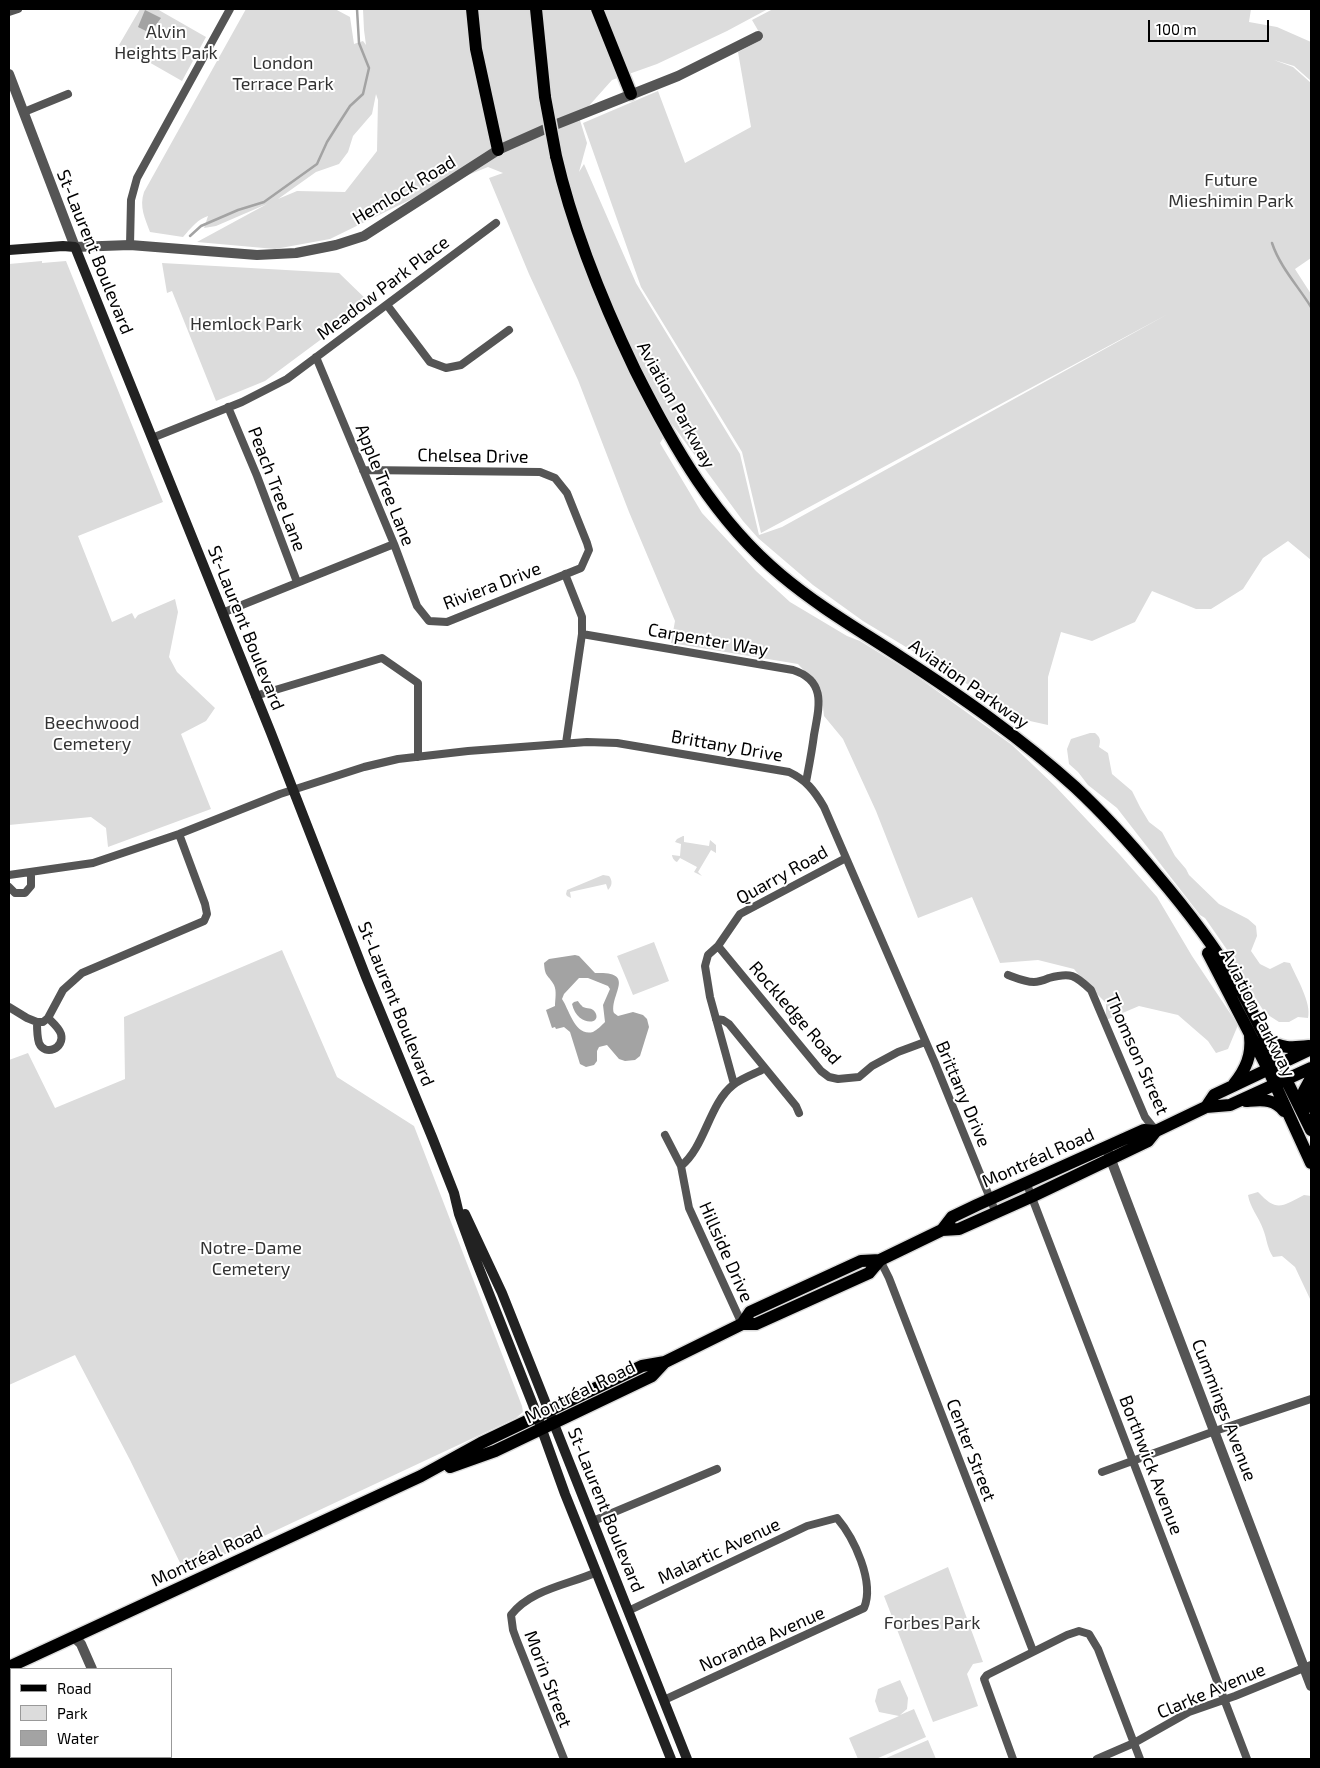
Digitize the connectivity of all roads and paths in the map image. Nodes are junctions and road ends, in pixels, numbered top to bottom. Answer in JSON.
{"nodes":[{"id":1,"x":18,"y":9,"type":"edge"},
{"id":2,"x":230,"y":9,"type":"edge"},
{"id":3,"x":472,"y":9,"type":"edge"},
{"id":4,"x":536,"y":9,"type":"edge"},
{"id":5,"x":597,"y":9,"type":"edge"},
{"id":6,"x":9,"y":12,"type":"edge"},
{"id":7,"x":758,"y":36,"type":"dead end"},
{"id":8,"x":9,"y":74,"type":"edge"},
{"id":9,"x":68,"y":94,"type":"dead end"},
{"id":10,"x":631,"y":94,"type":"junction"},
{"id":11,"x":24,"y":112,"type":"junction"},
{"id":12,"x":498,"y":150,"type":"junction"},
{"id":13,"x":496,"y":223,"type":"dead end"},
{"id":14,"x":130,"y":245,"type":"junction"},
{"id":15,"x":75,"y":247,"type":"junction"},
{"id":16,"x":9,"y":250,"type":"edge"},
{"id":17,"x":387,"y":305,"type":"junction"},
{"id":18,"x":509,"y":330,"type":"dead end"},
{"id":19,"x":316,"y":357,"type":"junction"},
{"id":20,"x":228,"y":407,"type":"junction"},
{"id":21,"x":152,"y":438,"type":"junction"},
{"id":22,"x":363,"y":470,"type":"junction"},
{"id":23,"x":394,"y":544,"type":"junction"},
{"id":24,"x":565,"y":574,"type":"junction"},
{"id":25,"x":296,"y":582,"type":"junction"},
{"id":26,"x":222,"y":613,"type":"junction"},
{"id":27,"x":429,"y":621,"type":"joint"},
{"id":28,"x":582,"y":634,"type":"junction"},
{"id":29,"x":255,"y":696,"type":"junction"},
{"id":30,"x":566,"y":743,"type":"junction"},
{"id":31,"x":418,"y":757,"type":"junction"},
{"id":32,"x":806,"y":782,"type":"junction"},
{"id":33,"x":294,"y":791,"type":"junction"},
{"id":34,"x":178,"y":834,"type":"junction"},
{"id":35,"x":846,"y":858,"type":"junction"},
{"id":36,"x":31,"y":873,"type":"junction"},
{"id":37,"x":9,"y":875,"type":"edge"},
{"id":38,"x":1164,"y":883,"type":"junction"},
{"id":39,"x":9,"y":887,"type":"edge"},
{"id":40,"x":718,"y":946,"type":"junction"},
{"id":41,"x":1008,"y":975,"type":"dead end"},
{"id":42,"x":9,"y":1006,"type":"edge"},
{"id":43,"x":48,"y":1018,"type":"junction"},
{"id":44,"x":716,"y":1019,"type":"junction"},
{"id":45,"x":37,"y":1022,"type":"junction"},
{"id":46,"x":1249,"y":1031,"type":"junction"},
{"id":47,"x":1263,"y":1035,"type":"junction"},
{"id":48,"x":925,"y":1042,"type":"junction"},
{"id":49,"x":1311,"y":1047,"type":"edge"},
{"id":50,"x":1274,"y":1066,"type":"junction"},
{"id":51,"x":1311,"y":1068,"type":"edge"},
{"id":52,"x":764,"y":1069,"type":"junction"},
{"id":53,"x":1311,"y":1078,"type":"edge"},
{"id":54,"x":1287,"y":1079,"type":"junction"},
{"id":55,"x":734,"y":1084,"type":"junction"},
{"id":56,"x":1234,"y":1085,"type":"junction"},
{"id":57,"x":1275,"y":1085,"type":"junction"},
{"id":58,"x":1239,"y":1101,"type":"junction"},
{"id":59,"x":1206,"y":1107,"type":"junction"},
{"id":60,"x":799,"y":1113,"type":"dead end"},
{"id":61,"x":1291,"y":1120,"type":"junction"},
{"id":62,"x":1311,"y":1129,"type":"edge"},
{"id":63,"x":1156,"y":1131,"type":"junction"},
{"id":64,"x":665,"y":1135,"type":"dead end"},
{"id":65,"x":1108,"y":1153,"type":"junction"},
{"id":66,"x":1311,"y":1163,"type":"edge"},
{"id":67,"x":682,"y":1166,"type":"junction"},
{"id":68,"x":1026,"y":1182,"type":"junction"},
{"id":69,"x":454,"y":1193,"type":"junction"},
{"id":70,"x":1032,"y":1196,"type":"junction"},
{"id":71,"x":990,"y":1199,"type":"junction"},
{"id":72,"x":996,"y":1213,"type":"junction"},
{"id":73,"x":942,"y":1230,"type":"junction"},
{"id":74,"x":880,"y":1260,"type":"junction"},
{"id":75,"x":742,"y":1324,"type":"junction"},
{"id":76,"x":515,"y":1328,"type":"junction"},
{"id":77,"x":504,"y":1332,"type":"junction"},
{"id":78,"x":664,"y":1362,"type":"junction"},
{"id":79,"x":1311,"y":1398,"type":"edge"},
{"id":80,"x":549,"y":1410,"type":"junction"},
{"id":81,"x":537,"y":1416,"type":"junction"},
{"id":82,"x":554,"y":1423,"type":"junction"},
{"id":83,"x":541,"y":1429,"type":"junction"},
{"id":84,"x":1215,"y":1431,"type":"junction"},
{"id":85,"x":1133,"y":1460,"type":"junction"},
{"id":86,"x":717,"y":1469,"type":"dead end"},
{"id":87,"x":1102,"y":1472,"type":"dead end"},
{"id":88,"x":421,"y":1476,"type":"junction"},
{"id":89,"x":593,"y":1521,"type":"junction"},
{"id":90,"x":824,"y":1521,"type":"joint"},
{"id":91,"x":597,"y":1572,"type":"junction"},
{"id":92,"x":628,"y":1612,"type":"junction"},
{"id":93,"x":74,"y":1637,"type":"junction"},
{"id":94,"x":1033,"y":1651,"type":"junction"},
{"id":95,"x":1308,"y":1666,"type":"edge"},
{"id":96,"x":9,"y":1667,"type":"edge"},
{"id":97,"x":92,"y":1668,"type":"edge"},
{"id":98,"x":1311,"y":1686,"type":"edge"},
{"id":99,"x":1225,"y":1699,"type":"junction"},
{"id":100,"x":664,"y":1700,"type":"junction"},
{"id":101,"x":1134,"y":1743,"type":"junction"},
{"id":102,"x":564,"y":1759,"type":"edge"},
{"id":103,"x":672,"y":1759,"type":"edge"},
{"id":104,"x":687,"y":1759,"type":"edge"},
{"id":105,"x":1013,"y":1759,"type":"edge"},
{"id":106,"x":1097,"y":1759,"type":"edge"},
{"id":107,"x":1140,"y":1759,"type":"edge"},
{"id":108,"x":1247,"y":1759,"type":"edge"}],
"edges":[{"from":1,"to":6,"type":"street"},
{"from":2,"to":14,"type":"street"},
{"from":3,"to":12,"type":"main road"},
{"from":4,"to":38,"type":"main road","name":"Aviation Parkway","bridge":true},
{"from":5,"to":10,"type":"main road"},
{"from":7,"to":10,"type":"street","name":"Hemlock Road"},
{"from":8,"to":11,"type":"street","name":"St-Laurent Boulevard"},
{"from":9,"to":11,"type":"street"},
{"from":10,"to":12,"type":"street","name":"Hemlock Road"},
{"from":11,"to":15,"type":"street","name":"St-Laurent Boulevard"},
{"from":12,"to":14,"type":"street","name":"Hemlock Road"},
{"from":13,"to":17,"type":"street","name":"Meadow Park Place"},
{"from":14,"to":15,"type":"street","name":"Hemlock Road"},
{"from":15,"to":16,"type":"main road","name":"Hemlock Road"},
{"from":15,"to":21,"type":"main road","name":"St-Laurent Boulevard"},
{"from":17,"to":18,"type":"street"},
{"from":17,"to":19,"type":"street","name":"Meadow Park Place"},
{"from":19,"to":20,"type":"street","name":"Meadow Park Place"},
{"from":19,"to":22,"type":"street","name":"Apple Tree Lane"},
{"from":20,"to":21,"type":"street","name":"Meadow Park Place"},
{"from":20,"to":25,"type":"street","name":"Peach Tree Lane"},
{"from":21,"to":26,"type":"main road","name":"St-Laurent Boulevard"},
{"from":22,"to":23,"type":"street","name":"Apple Tree Lane"},
{"from":22,"to":24,"type":"street","name":"Chelsea Drive"},
{"from":23,"to":25,"type":"street"},
{"from":23,"to":27,"type":"street","name":"Apple Tree Lane"},
{"from":24,"to":27,"type":"street","name":"Riviera Drive"},
{"from":24,"to":28,"type":"street"},
{"from":25,"to":26,"type":"street"},
{"from":26,"to":29,"type":"main road","name":"St-Laurent Boulevard"},
{"from":28,"to":30,"type":"street"},
{"from":28,"to":32,"type":"street","name":"Carpenter Way"},
{"from":29,"to":31,"type":"street"},
{"from":29,"to":33,"type":"main road","name":"St-Laurent Boulevard"},
{"from":30,"to":31,"type":"street","name":"Brittany Drive"},
{"from":30,"to":32,"type":"street","name":"Brittany Drive"},
{"from":31,"to":33,"type":"street","name":"Brittany Drive"},
{"from":32,"to":35,"type":"street","name":"Brittany Drive"},
{"from":33,"to":34,"type":"street","name":"Brittany Drive"},
{"from":33,"to":69,"type":"main road","name":"St-Laurent Boulevard"},
{"from":34,"to":36,"type":"street","name":"Brittany Drive"},
{"from":34,"to":43,"type":"street"},
{"from":35,"to":40,"type":"street","name":"Quarry Road"},
{"from":35,"to":48,"type":"street","name":"Brittany Drive"},
{"from":36,"to":37,"type":"street","name":"Brittany Drive"},
{"from":36,"to":39,"type":"street"},
{"from":38,"to":46,"type":"main road","name":"Aviation Parkway"},
{"from":38,"to":47,"type":"main road","name":"Aviation Parkway"},
{"from":40,"to":44,"type":"street","name":"Quarry Road"},
{"from":40,"to":48,"type":"street","name":"Rockledge Road"},
{"from":41,"to":63,"type":"street","name":"Thomson Street"},
{"from":42,"to":45,"type":"street"},
{"from":43,"to":45,"type":"street"},
{"from":43,"to":45,"type":"street"},
{"from":44,"to":52,"type":"street"},
{"from":44,"to":55,"type":"street","name":"Quarry Road"},
{"from":46,"to":50,"type":"main road","name":"Aviation Parkway"},
{"from":46,"to":56,"type":"main road"},
{"from":47,"to":49,"type":"main road"},
{"from":47,"to":50,"type":"main road","name":"Aviation Parkway"},
{"from":48,"to":71,"type":"street","name":"Brittany Drive"},
{"from":49,"to":50,"type":"main road","name":"Montréal Road"},
{"from":50,"to":54,"type":"main road","name":"Aviation Parkway"},
{"from":50,"to":56,"type":"main road","name":"Montréal Road"},
{"from":50,"to":57,"type":"main road","name":"Aviation Parkway"},
{"from":51,"to":54,"type":"main road","name":"Montréal Road"},
{"from":52,"to":55,"type":"street"},
{"from":52,"to":60,"type":"street"},
{"from":53,"to":62,"type":"main road"},
{"from":54,"to":57,"type":"main road","name":"Montréal Road"},
{"from":54,"to":62,"type":"main road","name":"Aviation Parkway"},
{"from":55,"to":67,"type":"street"},
{"from":56,"to":59,"type":"main road","name":"Montréal Road"},
{"from":57,"to":58,"type":"main road","name":"Montréal Road"},
{"from":57,"to":61,"type":"main road","name":"Aviation Parkway"},
{"from":58,"to":59,"type":"main road","name":"Montréal Road"},
{"from":58,"to":61,"type":"main road"},
{"from":59,"to":63,"type":"main road","name":"Montréal Road"},
{"from":61,"to":66,"type":"main road","name":"Aviation Parkway"},
{"from":63,"to":65,"type":"main road","name":"Montréal Road"},
{"from":64,"to":67,"type":"street","name":"Hillside Drive"},
{"from":65,"to":68,"type":"main road","name":"Montréal Road"},
{"from":65,"to":70,"type":"main road","name":"Montréal Road"},
{"from":65,"to":84,"type":"street","name":"Cummings Avenue"},
{"from":67,"to":75,"type":"street","name":"Hillside Drive"},
{"from":68,"to":70,"type":"street","name":"Borthwick Avenue"},
{"from":68,"to":71,"type":"main road","name":"Montréal Road"},
{"from":69,"to":76,"type":"main road","name":"St-Laurent Boulevard"},
{"from":69,"to":77,"type":"main road","name":"St-Laurent Boulevard"},
{"from":70,"to":72,"type":"main road","name":"Montréal Road"},
{"from":70,"to":85,"type":"street","name":"Borthwick Avenue"},
{"from":71,"to":72,"type":"street","name":"Brittany Drive"},
{"from":71,"to":73,"type":"main road","name":"Montréal Road"},
{"from":72,"to":73,"type":"main road","name":"Montréal Road"},
{"from":73,"to":74,"type":"main road","name":"Montréal Road"},
{"from":74,"to":75,"type":"main road","name":"Montréal Road"},
{"from":74,"to":94,"type":"street","name":"Center Street"},
{"from":75,"to":78,"type":"main road","name":"Montréal Road"},
{"from":76,"to":77,"type":"main road"},
{"from":76,"to":80,"type":"main road","name":"St-Laurent Boulevard"},
{"from":77,"to":81,"type":"main road","name":"St-Laurent Boulevard"},
{"from":78,"to":80,"type":"main road","name":"Montréal Road"},
{"from":78,"to":82,"type":"main road","name":"Montréal Road"},
{"from":79,"to":84,"type":"street"},
{"from":80,"to":81,"type":"main road","name":"Montréal Road"},
{"from":80,"to":82,"type":"main road","name":"St-Laurent Boulevard"},
{"from":81,"to":83,"type":"main road","name":"St-Laurent Boulevard"},
{"from":81,"to":88,"type":"main road","name":"Montréal Road"},
{"from":82,"to":83,"type":"main road","name":"Montréal Road"},
{"from":82,"to":89,"type":"main road","name":"St-Laurent Boulevard"},
{"from":83,"to":88,"type":"main road","name":"Montréal Road"},
{"from":83,"to":91,"type":"main road","name":"St-Laurent Boulevard"},
{"from":84,"to":85,"type":"street"},
{"from":84,"to":95,"type":"street","name":"Cummings Avenue"},
{"from":85,"to":87,"type":"street"},
{"from":85,"to":99,"type":"street","name":"Borthwick Avenue"},
{"from":86,"to":89,"type":"street"},
{"from":88,"to":93,"type":"main road","name":"Montréal Road"},
{"from":89,"to":92,"type":"main road","name":"St-Laurent Boulevard"},
{"from":90,"to":92,"type":"street","name":"Malartic Avenue"},
{"from":90,"to":100,"type":"street","name":"Noranda Avenue"},
{"from":91,"to":102,"type":"street","name":"Morin Street"},
{"from":91,"to":103,"type":"main road","name":"St-Laurent Boulevard"},
{"from":92,"to":100,"type":"main road","name":"St-Laurent Boulevard"},
{"from":93,"to":96,"type":"main road","name":"Montréal Road"},
{"from":93,"to":97,"type":"street"},
{"from":94,"to":101,"type":"street"},
{"from":94,"to":105,"type":"street"},
{"from":95,"to":98,"type":"street","name":"Cummings Avenue"},
{"from":95,"to":99,"type":"street","name":"Clarke Avenue"},
{"from":99,"to":101,"type":"street","name":"Clarke Avenue"},
{"from":99,"to":108,"type":"street","name":"Borthwick Avenue"},
{"from":100,"to":104,"type":"main road","name":"St-Laurent Boulevard"},
{"from":101,"to":106,"type":"street","name":"Clarke Avenue"},
{"from":101,"to":107,"type":"street"}]}
